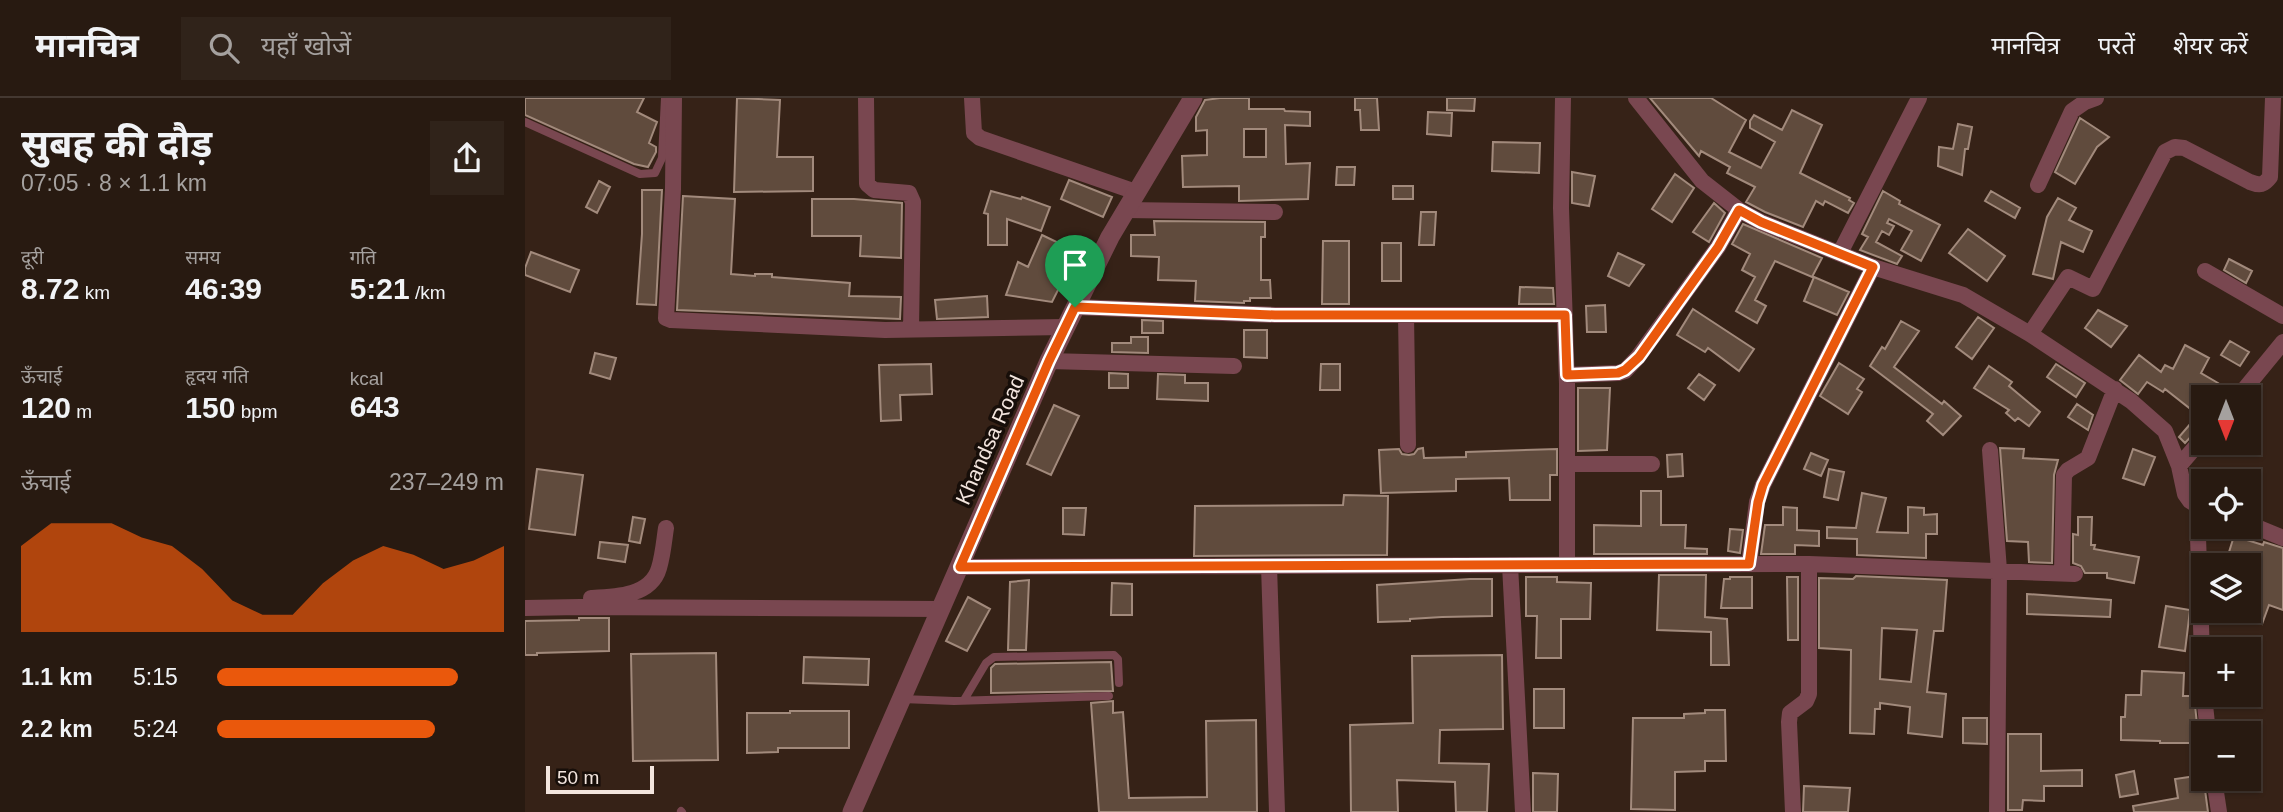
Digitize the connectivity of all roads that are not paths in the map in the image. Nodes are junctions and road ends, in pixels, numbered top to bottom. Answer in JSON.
{"nodes":[{"id":1,"x":665,"y":98,"type":"edge"},
{"id":2,"x":674,"y":98,"type":"edge"},
{"id":3,"x":866,"y":98,"type":"edge"},
{"id":4,"x":972,"y":98,"type":"edge"},
{"id":5,"x":1193,"y":98,"type":"edge"},
{"id":6,"x":1563,"y":98,"type":"edge"},
{"id":7,"x":1636,"y":98,"type":"edge"},
{"id":8,"x":1919,"y":98,"type":"edge"},
{"id":9,"x":2096,"y":98,"type":"edge"},
{"id":10,"x":2273,"y":98,"type":"edge"},
{"id":11,"x":525,"y":122,"type":"edge"},
{"id":12,"x":2276,"y":177,"type":"edge"},
{"id":13,"x":2038,"y":185,"type":"dead end"},
{"id":14,"x":1136,"y":192,"type":"junction"},
{"id":15,"x":1125,"y":210,"type":"junction"},
{"id":16,"x":1739,"y":210,"type":"junction"},
{"id":17,"x":1275,"y":212,"type":"dead end"},
{"id":18,"x":1840,"y":253,"type":"junction"},
{"id":19,"x":1873,"y":267,"type":"junction"},
{"id":20,"x":2205,"y":271,"type":"dead end"},
{"id":21,"x":1075,"y":307,"type":"junction"},
{"id":22,"x":1406,"y":315,"type":"junction"},
{"id":23,"x":1565,"y":315,"type":"junction"},
{"id":24,"x":2283,"y":316,"type":"edge"},
{"id":25,"x":1066,"y":327,"type":"junction"},
{"id":26,"x":911,"y":330,"type":"junction"},
{"id":27,"x":2030,"y":334,"type":"junction"},
{"id":28,"x":2283,"y":342,"type":"edge"},
{"id":29,"x":1049,"y":361,"type":"junction"},
{"id":30,"x":1234,"y":366,"type":"dead end"},
{"id":31,"x":1567,"y":375,"type":"junction"},
{"id":32,"x":2248,"y":385,"type":"edge"},
{"id":33,"x":2115,"y":389,"type":"junction"},
{"id":34,"x":1408,"y":445,"type":"dead end"},
{"id":35,"x":1990,"y":450,"type":"dead end"},
{"id":36,"x":2191,"y":452,"type":"edge"},
{"id":37,"x":1568,"y":464,"type":"junction"},
{"id":38,"x":1653,"y":464,"type":"dead end"},
{"id":39,"x":2179,"y":467,"type":"junction"},
{"id":40,"x":2191,"y":500,"type":"edge"},
{"id":41,"x":666,"y":528,"type":"dead end"},
{"id":42,"x":2261,"y":529,"type":"edge"},
{"id":43,"x":2283,"y":538,"type":"edge"},
{"id":44,"x":2201,"y":539,"type":"edge"},
{"id":45,"x":1749,"y":564,"type":"junction"},
{"id":46,"x":1809,"y":564,"type":"junction"},
{"id":47,"x":1510,"y":565,"type":"junction"},
{"id":48,"x":1567,"y":565,"type":"junction"},
{"id":49,"x":1269,"y":566,"type":"junction"},
{"id":50,"x":960,"y":567,"type":"junction"},
{"id":51,"x":2000,"y":570,"type":"junction"},
{"id":52,"x":525,"y":598,"type":"edge"},
{"id":53,"x":525,"y":608,"type":"edge"},
{"id":54,"x":941,"y":610,"type":"junction"},
{"id":55,"x":2202,"y":637,"type":"edge"},
{"id":56,"x":1119,"y":683,"type":"dead end"},
{"id":57,"x":1109,"y":696,"type":"dead end"},
{"id":58,"x":902,"y":699,"type":"junction"},
{"id":59,"x":964,"y":700,"type":"junction"},
{"id":60,"x":2216,"y":791,"type":"edge"},
{"id":61,"x":852,"y":812,"type":"edge"},
{"id":62,"x":1277,"y":812,"type":"edge"},
{"id":63,"x":1523,"y":812,"type":"edge"},
{"id":64,"x":1793,"y":812,"type":"edge"},
{"id":65,"x":1997,"y":812,"type":"edge"},
{"id":66,"x":2219,"y":812,"type":"edge"}],
"edges":[{"from":1,"to":11,"type":"lane"},
{"from":2,"to":26,"type":"street"},
{"from":3,"to":26,"type":"street"},
{"from":4,"to":14,"type":"street"},
{"from":5,"to":14,"type":"street","name":"Khandsa Road"},
{"from":6,"to":23,"type":"street"},
{"from":7,"to":16,"type":"street"},
{"from":8,"to":18,"type":"street"},
{"from":9,"to":13,"type":"street"},
{"from":10,"to":12,"type":"street"},
{"from":12,"to":27,"type":"street"},
{"from":14,"to":15,"type":"street","name":"Khandsa Road"},
{"from":15,"to":17,"type":"street"},
{"from":15,"to":21,"type":"street","name":"Khandsa Road"},
{"from":16,"to":18,"type":"street"},
{"from":16,"to":31,"type":"street"},
{"from":18,"to":19,"type":"street"},
{"from":19,"to":27,"type":"street"},
{"from":19,"to":45,"type":"street"},
{"from":20,"to":24,"type":"street"},
{"from":21,"to":22,"type":"street"},
{"from":21,"to":25,"type":"street","name":"Khandsa Road"},
{"from":22,"to":23,"type":"street"},
{"from":22,"to":34,"type":"street"},
{"from":23,"to":31,"type":"street"},
{"from":25,"to":26,"type":"street"},
{"from":25,"to":29,"type":"street","name":"Khandsa Road"},
{"from":27,"to":33,"type":"street"},
{"from":28,"to":32,"type":"street"},
{"from":29,"to":30,"type":"street"},
{"from":29,"to":50,"type":"street","name":"Khandsa Road"},
{"from":31,"to":37,"type":"street"},
{"from":33,"to":39,"type":"street"},
{"from":33,"to":51,"type":"street"},
{"from":35,"to":51,"type":"street"},
{"from":36,"to":39,"type":"street"},
{"from":37,"to":38,"type":"street"},
{"from":37,"to":48,"type":"street"},
{"from":39,"to":40,"type":"street"},
{"from":41,"to":52,"type":"street"},
{"from":42,"to":43,"type":"street"},
{"from":44,"to":55,"type":"street"},
{"from":45,"to":46,"type":"street"},
{"from":45,"to":48,"type":"street"},
{"from":46,"to":51,"type":"street"},
{"from":46,"to":64,"type":"street"},
{"from":47,"to":48,"type":"street"},
{"from":47,"to":49,"type":"street"},
{"from":47,"to":63,"type":"street"},
{"from":49,"to":50,"type":"street"},
{"from":49,"to":62,"type":"street"},
{"from":50,"to":54,"type":"street","name":"Khandsa Road"},
{"from":51,"to":65,"type":"street"},
{"from":53,"to":54,"type":"street"},
{"from":54,"to":58,"type":"street","name":"Khandsa Road"},
{"from":56,"to":59,"type":"lane"},
{"from":57,"to":59,"type":"lane"},
{"from":58,"to":59,"type":"lane"},
{"from":58,"to":61,"type":"street","name":"Khandsa Road"},
{"from":60,"to":66,"type":"street"}]}
